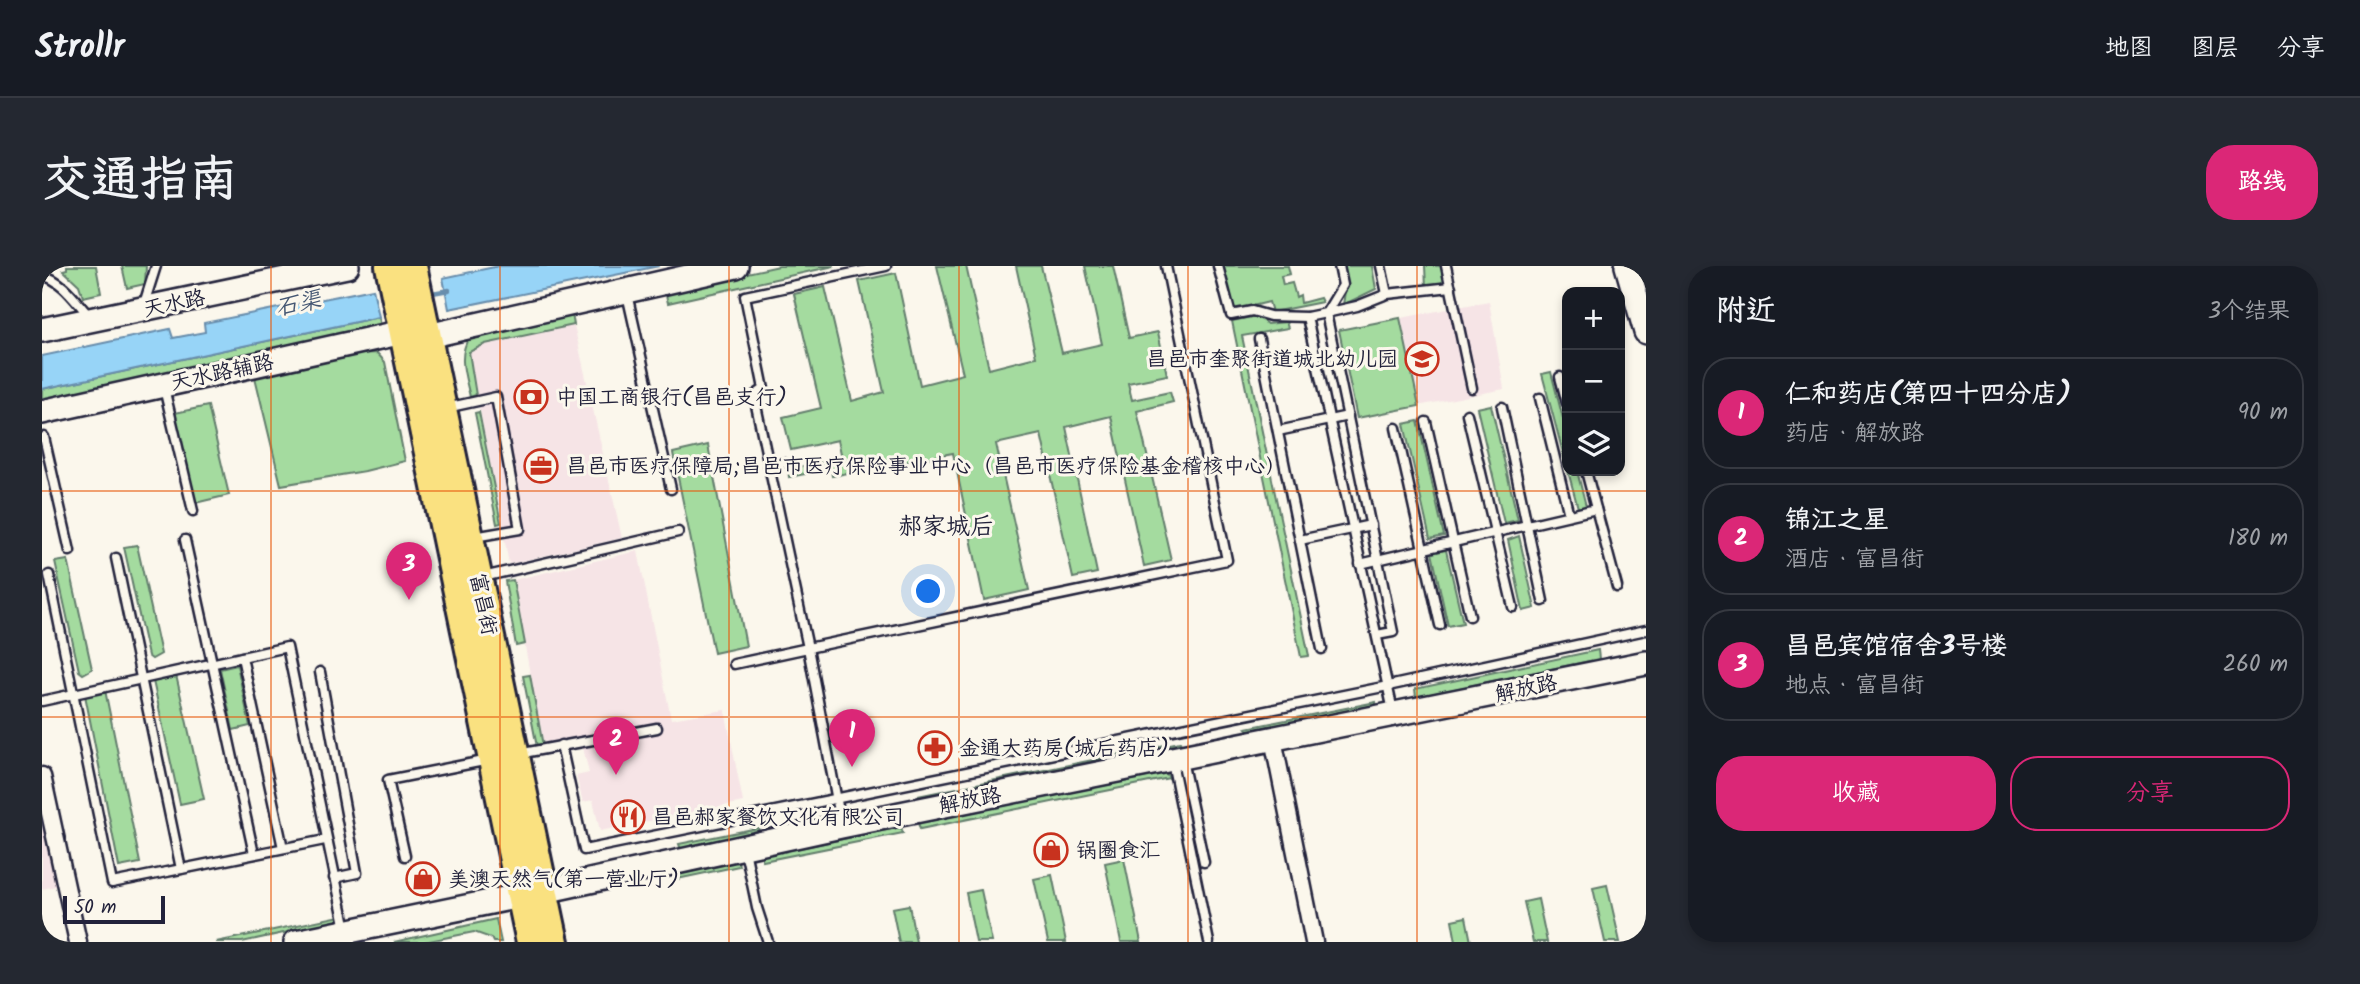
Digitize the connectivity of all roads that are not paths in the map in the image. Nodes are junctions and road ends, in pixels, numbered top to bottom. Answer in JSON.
{"nodes":[{"id":1,"x":156,"y":266,"type":"edge"},
{"id":2,"x":347,"y":266,"type":"edge"},
{"id":3,"x":736,"y":266,"type":"edge"},
{"id":4,"x":886,"y":266,"type":"edge"},
{"id":5,"x":1167,"y":266,"type":"edge"},
{"id":6,"x":1218,"y":266,"type":"edge"},
{"id":7,"x":1339,"y":266,"type":"edge"},
{"id":8,"x":1381,"y":266,"type":"edge"},
{"id":9,"x":1446,"y":266,"type":"edge"},
{"id":10,"x":1627,"y":266,"type":"edge"},
{"id":11,"x":402,"y":272,"type":"edge"},
{"id":12,"x":42,"y":275,"type":"edge"},
{"id":13,"x":1451,"y":287,"type":"junction"},
{"id":14,"x":626,"y":291,"type":"junction"},
{"id":15,"x":1387,"y":294,"type":"junction"},
{"id":16,"x":142,"y":310,"type":"junction"},
{"id":17,"x":1326,"y":313,"type":"junction"},
{"id":18,"x":1307,"y":317,"type":"junction"},
{"id":19,"x":93,"y":320,"type":"junction"},
{"id":20,"x":414,"y":327,"type":"junction"},
{"id":21,"x":42,"y":330,"type":"edge"},
{"id":22,"x":1646,"y":332,"type":"edge"},
{"id":23,"x":1259,"y":339,"type":"dead end"},
{"id":24,"x":1188,"y":376,"type":"junction"},
{"id":25,"x":1560,"y":377,"type":"dead end"},
{"id":26,"x":1179,"y":378,"type":"dead end"},
{"id":27,"x":1562,"y":384,"type":"edge"},
{"id":28,"x":163,"y":385,"type":"junction"},
{"id":29,"x":1472,"y":388,"type":"dead end"},
{"id":30,"x":1540,"y":398,"type":"dead end"},
{"id":31,"x":1502,"y":407,"type":"dead end"},
{"id":32,"x":443,"y":408,"type":"junction"},
{"id":33,"x":42,"y":412,"type":"edge"},
{"id":34,"x":1467,"y":414,"type":"dead end"},
{"id":35,"x":1348,"y":416,"type":"junction"},
{"id":36,"x":1330,"y":420,"type":"junction"},
{"id":37,"x":1426,"y":422,"type":"dead end"},
{"id":38,"x":1396,"y":428,"type":"dead end"},
{"id":39,"x":1278,"y":431,"type":"junction"},
{"id":40,"x":42,"y":438,"type":"edge"},
{"id":41,"x":784,"y":463,"type":"dead end"},
{"id":42,"x":770,"y":466,"type":"junction"},
{"id":43,"x":1587,"y":476,"type":"edge"},
{"id":44,"x":671,"y":489,"type":"dead end"},
{"id":45,"x":1596,"y":509,"type":"junction"},
{"id":46,"x":193,"y":511,"type":"dead end"},
{"id":47,"x":1569,"y":515,"type":"junction"},
{"id":48,"x":1371,"y":525,"type":"junction"},
{"id":49,"x":1528,"y":525,"type":"junction"},
{"id":50,"x":1353,"y":529,"type":"junction"},
{"id":51,"x":678,"y":533,"type":"dead end"},
{"id":52,"x":1494,"y":533,"type":"junction"},
{"id":53,"x":470,"y":538,"type":"junction"},
{"id":54,"x":185,"y":540,"type":"dead end"},
{"id":55,"x":1300,"y":540,"type":"junction"},
{"id":56,"x":1454,"y":543,"type":"junction"},
{"id":57,"x":1424,"y":550,"type":"junction"},
{"id":58,"x":70,"y":551,"type":"dead end"},
{"id":59,"x":116,"y":558,"type":"dead end"},
{"id":60,"x":1377,"y":560,"type":"junction"},
{"id":61,"x":1360,"y":564,"type":"junction"},
{"id":62,"x":49,"y":575,"type":"dead end"},
{"id":63,"x":478,"y":579,"type":"junction"},
{"id":64,"x":1617,"y":587,"type":"dead end"},
{"id":65,"x":1543,"y":601,"type":"dead end"},
{"id":66,"x":1513,"y":607,"type":"dead end"},
{"id":67,"x":1470,"y":616,"type":"dead end"},
{"id":68,"x":1440,"y":625,"type":"dead end"},
{"id":69,"x":1646,"y":631,"type":"edge"},
{"id":70,"x":1377,"y":635,"type":"junction"},
{"id":71,"x":808,"y":648,"type":"junction"},
{"id":72,"x":1322,"y":649,"type":"dead end"},
{"id":73,"x":242,"y":657,"type":"junction"},
{"id":74,"x":212,"y":663,"type":"junction"},
{"id":75,"x":1646,"y":663,"type":"edge"},
{"id":76,"x":734,"y":664,"type":"dead end"},
{"id":77,"x":320,"y":672,"type":"dead end"},
{"id":78,"x":141,"y":679,"type":"junction"},
{"id":79,"x":1388,"y":686,"type":"junction"},
{"id":80,"x":74,"y":694,"type":"junction"},
{"id":81,"x":42,"y":701,"type":"edge"},
{"id":82,"x":1394,"y":715,"type":"junction"},
{"id":83,"x":657,"y":728,"type":"dead end"},
{"id":84,"x":1273,"y":739,"type":"junction"},
{"id":85,"x":561,"y":746,"type":"junction"},
{"id":86,"x":503,"y":757,"type":"junction"},
{"id":87,"x":1176,"y":758,"type":"junction"},
{"id":88,"x":42,"y":775,"type":"edge"},
{"id":89,"x":836,"y":799,"type":"junction"},
{"id":90,"x":841,"y":826,"type":"junction"},
{"id":91,"x":325,"y":840,"type":"junction"},
{"id":92,"x":744,"y":847,"type":"junction"},
{"id":93,"x":283,"y":848,"type":"junction"},
{"id":94,"x":254,"y":854,"type":"junction"},
{"id":95,"x":405,"y":856,"type":"dead end"},
{"id":96,"x":1203,"y":862,"type":"dead end"},
{"id":97,"x":181,"y":869,"type":"junction"},
{"id":98,"x":334,"y":878,"type":"junction"},
{"id":99,"x":532,"y":893,"type":"junction"},
{"id":100,"x":346,"y":930,"type":"junction"},
{"id":101,"x":78,"y":942,"type":"edge"},
{"id":102,"x":296,"y":942,"type":"edge"},
{"id":103,"x":530,"y":942,"type":"edge"},
{"id":104,"x":555,"y":942,"type":"edge"},
{"id":105,"x":768,"y":942,"type":"edge"},
{"id":106,"x":1209,"y":942,"type":"edge"},
{"id":107,"x":1314,"y":942,"type":"edge"}],
"edges":[{"from":1,"to":16,"type":"lane"},
{"from":2,"to":16,"type":"street","name":"天水路"},
{"from":3,"to":14,"type":"street","name":"天水路辅路"},
{"from":4,"to":42,"type":"lane"},
{"from":5,"to":24,"type":"lane"},
{"from":6,"to":18,"type":"lane"},
{"from":7,"to":17,"type":"lane"},
{"from":8,"to":15,"type":"lane"},
{"from":9,"to":13,"type":"lane"},
{"from":10,"to":22,"type":"street"},
{"from":11,"to":20,"type":"main road","name":"富昌街"},
{"from":12,"to":19,"type":"lane"},
{"from":13,"to":15,"type":"lane"},
{"from":13,"to":29,"type":"lane"},
{"from":14,"to":20,"type":"street","name":"天水路辅路"},
{"from":14,"to":44,"type":"lane"},
{"from":15,"to":17,"type":"lane"},
{"from":16,"to":19,"type":"street","name":"天水路"},
{"from":17,"to":18,"type":"lane"},
{"from":17,"to":35,"type":"lane"},
{"from":18,"to":36,"type":"lane"},
{"from":19,"to":21,"type":"street","name":"天水路"},
{"from":20,"to":28,"type":"street","name":"天水路辅路"},
{"from":20,"to":32,"type":"main road","name":"富昌街"},
{"from":20,"to":86,"type":"main road","name":"富昌街"},
{"from":23,"to":39,"type":"lane"},
{"from":24,"to":26,"type":"lane"},
{"from":24,"to":71,"type":"lane"},
{"from":25,"to":27,"type":"lane"},
{"from":28,"to":33,"type":"street","name":"天水路辅路"},
{"from":28,"to":46,"type":"lane"},
{"from":30,"to":47,"type":"lane"},
{"from":31,"to":49,"type":"lane"},
{"from":32,"to":53,"type":"main road","name":"富昌街"},
{"from":32,"to":53,"type":"lane"},
{"from":34,"to":52,"type":"lane"},
{"from":35,"to":36,"type":"lane"},
{"from":35,"to":48,"type":"lane"},
{"from":36,"to":39,"type":"lane"},
{"from":36,"to":50,"type":"lane"},
{"from":37,"to":56,"type":"lane"},
{"from":38,"to":57,"type":"lane"},
{"from":39,"to":55,"type":"lane"},
{"from":40,"to":58,"type":"lane"},
{"from":41,"to":42,"type":"lane"},
{"from":42,"to":71,"type":"lane"},
{"from":43,"to":45,"type":"lane"},
{"from":45,"to":47,"type":"lane"},
{"from":45,"to":64,"type":"lane"},
{"from":47,"to":49,"type":"lane"},
{"from":48,"to":50,"type":"lane"},
{"from":48,"to":60,"type":"lane"},
{"from":49,"to":52,"type":"lane"},
{"from":49,"to":65,"type":"lane"},
{"from":50,"to":55,"type":"lane"},
{"from":50,"to":61,"type":"lane"},
{"from":51,"to":63,"type":"lane"},
{"from":52,"to":56,"type":"lane"},
{"from":52,"to":66,"type":"lane"},
{"from":53,"to":63,"type":"main road","name":"富昌街"},
{"from":54,"to":74,"type":"lane"},
{"from":55,"to":72,"type":"lane"},
{"from":56,"to":57,"type":"lane"},
{"from":56,"to":67,"type":"lane"},
{"from":57,"to":60,"type":"lane"},
{"from":57,"to":68,"type":"lane"},
{"from":59,"to":78,"type":"lane"},
{"from":60,"to":61,"type":"lane"},
{"from":60,"to":70,"type":"lane"},
{"from":61,"to":70,"type":"lane"},
{"from":62,"to":80,"type":"lane"},
{"from":63,"to":86,"type":"main road","name":"富昌街"},
{"from":69,"to":79,"type":"lane"},
{"from":70,"to":79,"type":"lane"},
{"from":71,"to":76,"type":"lane"},
{"from":71,"to":89,"type":"lane"},
{"from":73,"to":74,"type":"lane"},
{"from":73,"to":91,"type":"lane"},
{"from":73,"to":93,"type":"lane"},
{"from":74,"to":78,"type":"lane"},
{"from":74,"to":94,"type":"lane"},
{"from":75,"to":82,"type":"street","name":"解放路"},
{"from":77,"to":98,"type":"lane"},
{"from":78,"to":80,"type":"lane"},
{"from":78,"to":97,"type":"lane"},
{"from":79,"to":82,"type":"lane"},
{"from":79,"to":89,"type":"lane"},
{"from":80,"to":81,"type":"lane"},
{"from":80,"to":97,"type":"lane"},
{"from":82,"to":84,"type":"street","name":"解放路"},
{"from":83,"to":85,"type":"lane"},
{"from":84,"to":87,"type":"street","name":"解放路"},
{"from":84,"to":107,"type":"street"},
{"from":85,"to":86,"type":"lane"},
{"from":85,"to":89,"type":"lane"},
{"from":86,"to":95,"type":"lane"},
{"from":86,"to":99,"type":"main road","name":"富昌街"},
{"from":87,"to":90,"type":"street","name":"解放路"},
{"from":87,"to":96,"type":"lane"},
{"from":87,"to":106,"type":"lane"},
{"from":88,"to":101,"type":"street"},
{"from":89,"to":90,"type":"lane"},
{"from":90,"to":92,"type":"street","name":"解放路"},
{"from":91,"to":93,"type":"lane"},
{"from":91,"to":98,"type":"lane"},
{"from":92,"to":99,"type":"street","name":"解放路"},
{"from":92,"to":105,"type":"lane"},
{"from":93,"to":94,"type":"lane"},
{"from":94,"to":97,"type":"lane"},
{"from":98,"to":100,"type":"lane"},
{"from":99,"to":100,"type":"street","name":"解放路"},
{"from":99,"to":103,"type":"main road","name":"富昌街"},
{"from":99,"to":104,"type":"main road","name":"富昌街"},
{"from":100,"to":102,"type":"street","name":"解放路"}]}
